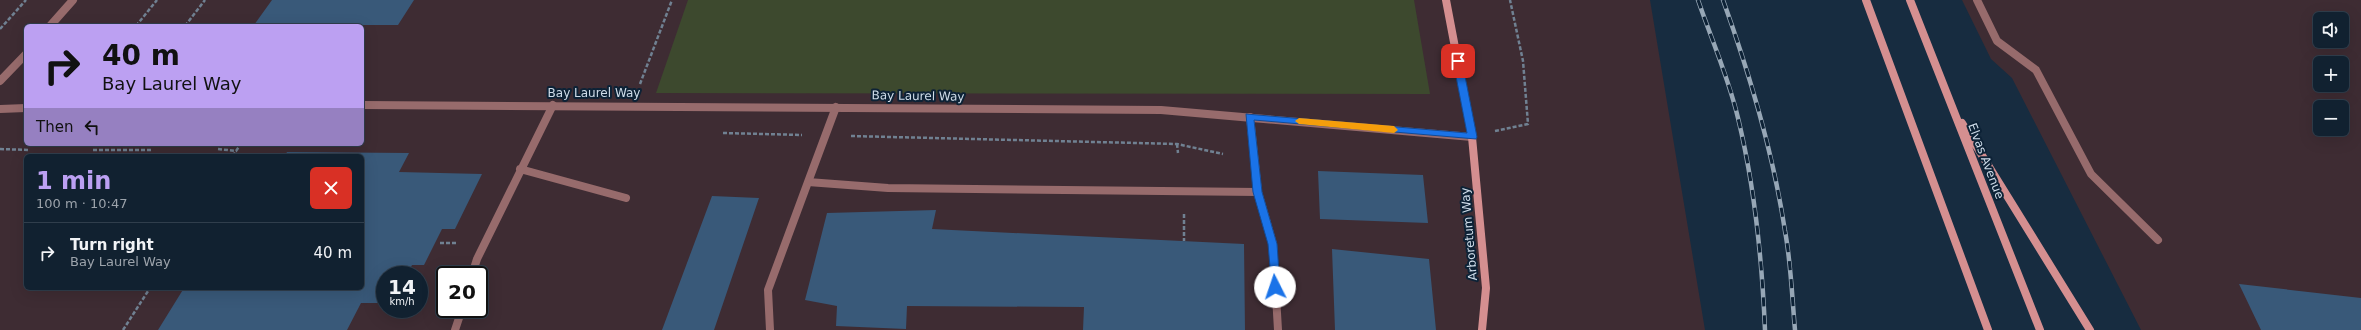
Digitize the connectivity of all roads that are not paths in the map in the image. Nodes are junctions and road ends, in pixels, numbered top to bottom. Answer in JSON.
{"nodes":[{"id":1,"x":73,"y":0,"type":"edge"},
{"id":2,"x":1446,"y":0,"type":"edge"},
{"id":3,"x":1866,"y":0,"type":"edge"},
{"id":4,"x":1910,"y":0,"type":"edge"},
{"id":5,"x":1977,"y":0,"type":"edge"},
{"id":6,"x":52,"y":24,"type":"edge"},
{"id":7,"x":24,"y":56,"type":"edge"},
{"id":8,"x":0,"y":81,"type":"edge"},
{"id":9,"x":364,"y":105,"type":"edge"},
{"id":10,"x":553,"y":105,"type":"junction"},
{"id":11,"x":1951,"y":105,"type":"junction"},
{"id":12,"x":836,"y":107,"type":"junction"},
{"id":13,"x":24,"y":108,"type":"edge"},
{"id":14,"x":0,"y":109,"type":"edge"},
{"id":15,"x":1250,"y":117,"type":"junction"},
{"id":16,"x":1472,"y":137,"type":"junction"},
{"id":17,"x":520,"y":169,"type":"junction"},
{"id":18,"x":808,"y":182,"type":"junction"},
{"id":19,"x":1258,"y":192,"type":"junction"},
{"id":20,"x":626,"y":198,"type":"dead end"},
{"id":21,"x":2158,"y":240,"type":"dead end"},
{"id":22,"x":475,"y":266,"type":"edge"},
{"id":23,"x":459,"y":318,"type":"edge"},
{"id":24,"x":455,"y":330,"type":"edge"},
{"id":25,"x":770,"y":330,"type":"edge"},
{"id":26,"x":1278,"y":330,"type":"edge"},
{"id":27,"x":1482,"y":330,"type":"edge"},
{"id":28,"x":1988,"y":330,"type":"edge"},
{"id":29,"x":2040,"y":330,"type":"edge"},
{"id":30,"x":2090,"y":330,"type":"edge"}],
"edges":[{"from":1,"to":6,"type":"street"},
{"from":2,"to":16,"type":"main road","name":"Arboretum Way"},
{"from":3,"to":28,"type":"main road"},
{"from":4,"to":11,"type":"main road","name":"Elvas Avenue"},
{"from":5,"to":21,"type":"street"},
{"from":7,"to":8,"type":"street"},
{"from":9,"to":10,"type":"street","name":"Bay Laurel Way"},
{"from":10,"to":12,"type":"street","name":"Bay Laurel Way"},
{"from":10,"to":17,"type":"street"},
{"from":11,"to":29,"type":"main road","name":"Elvas Avenue"},
{"from":11,"to":30,"type":"main road"},
{"from":12,"to":15,"type":"street","name":"Bay Laurel Way"},
{"from":12,"to":18,"type":"street"},
{"from":13,"to":14,"type":"street"},
{"from":15,"to":16,"type":"street","name":"Bay Laurel Way"},
{"from":15,"to":19,"type":"street"},
{"from":16,"to":27,"type":"main road","name":"Arboretum Way"},
{"from":17,"to":20,"type":"street"},
{"from":17,"to":22,"type":"street"},
{"from":18,"to":19,"type":"street"},
{"from":18,"to":25,"type":"street"},
{"from":19,"to":26,"type":"street"},
{"from":23,"to":24,"type":"street"}]}
